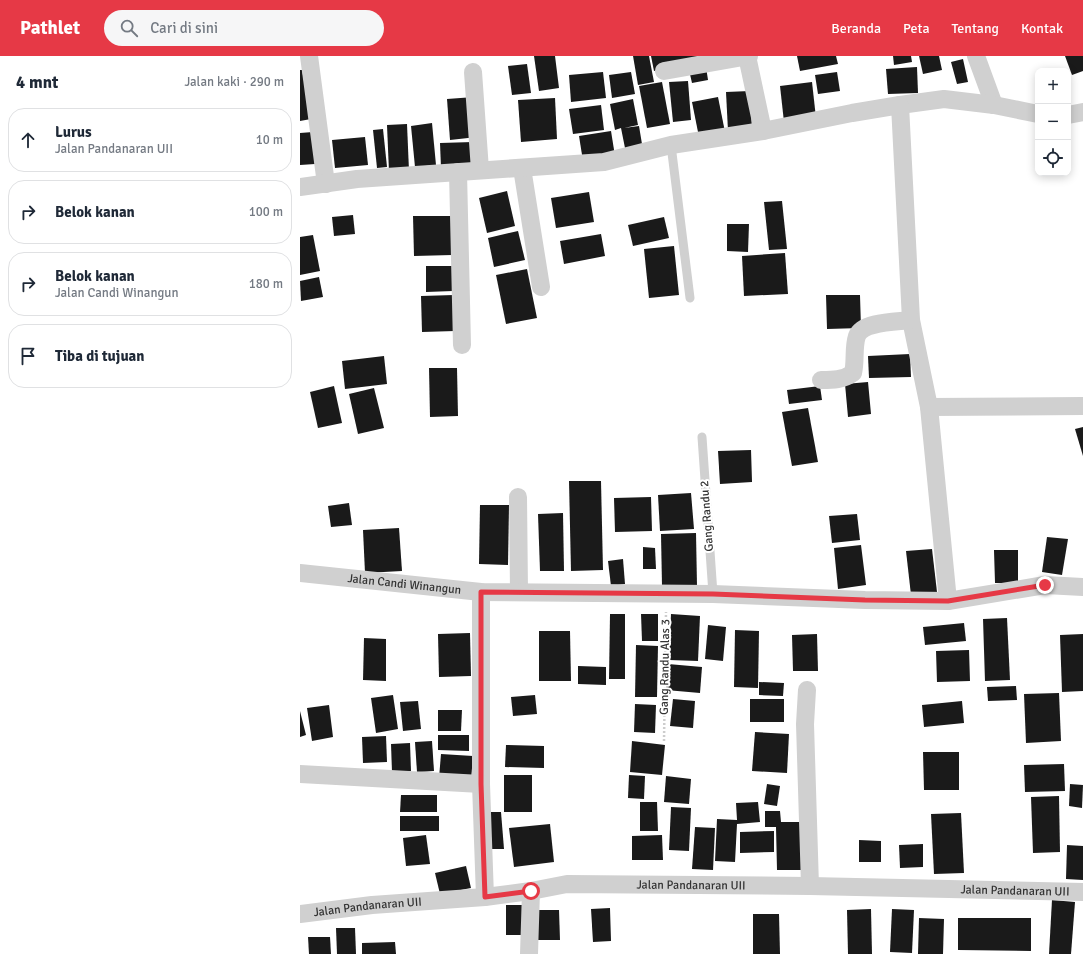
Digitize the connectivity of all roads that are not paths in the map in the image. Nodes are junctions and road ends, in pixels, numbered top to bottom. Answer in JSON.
{"nodes":[{"id":1,"x":309,"y":56,"type":"edge"},
{"id":2,"x":748,"y":56,"type":"edge"},
{"id":3,"x":976,"y":56,"type":"edge"},
{"id":4,"x":664,"y":71,"type":"dead end"},
{"id":5,"x":473,"y":72,"type":"dead end"},
{"id":6,"x":900,"y":105,"type":"junction"},
{"id":7,"x":994,"y":105,"type":"junction"},
{"id":8,"x":1083,"y":112,"type":"edge"},
{"id":9,"x":1035,"y":113,"type":"edge"},
{"id":10,"x":1071,"y":114,"type":"edge"},
{"id":11,"x":763,"y":131,"type":"junction"},
{"id":12,"x":671,"y":145,"type":"junction"},
{"id":13,"x":522,"y":168,"type":"junction"},
{"id":14,"x":480,"y":170,"type":"junction"},
{"id":15,"x":458,"y":172,"type":"junction"},
{"id":16,"x":326,"y":184,"type":"junction"},
{"id":17,"x":300,"y":187,"type":"edge"},
{"id":18,"x":541,"y":287,"type":"dead end"},
{"id":19,"x":690,"y":298,"type":"dead end"},
{"id":20,"x":911,"y":320,"type":"junction"},
{"id":21,"x":462,"y":345,"type":"dead end"},
{"id":22,"x":821,"y":380,"type":"dead end"},
{"id":23,"x":1083,"y":406,"type":"edge"},
{"id":24,"x":929,"y":407,"type":"junction"},
{"id":25,"x":702,"y":437,"type":"dead end"},
{"id":26,"x":518,"y":497,"type":"dead end"},
{"id":27,"x":300,"y":573,"type":"edge"},
{"id":28,"x":1083,"y":587,"type":"edge"},
{"id":29,"x":519,"y":591,"type":"junction"},
{"id":30,"x":481,"y":592,"type":"junction"},
{"id":31,"x":713,"y":594,"type":"junction"},
{"id":32,"x":948,"y":601,"type":"junction"},
{"id":33,"x":807,"y":690,"type":"dead end"},
{"id":34,"x":300,"y":774,"type":"edge"},
{"id":35,"x":481,"y":784,"type":"junction"},
{"id":36,"x":810,"y":886,"type":"junction"},
{"id":37,"x":531,"y":891,"type":"junction"},
{"id":38,"x":1083,"y":892,"type":"edge"},
{"id":39,"x":485,"y":897,"type":"junction"},
{"id":40,"x":300,"y":914,"type":"edge"},
{"id":41,"x":530,"y":954,"type":"edge"}],
"edges":[{"from":1,"to":16,"type":"street"},
{"from":2,"to":4,"type":"street"},
{"from":2,"to":11,"type":"street"},
{"from":3,"to":7,"type":"street"},
{"from":5,"to":14,"type":"street"},
{"from":6,"to":7,"type":"street"},
{"from":6,"to":11,"type":"street"},
{"from":6,"to":20,"type":"street"},
{"from":7,"to":9,"type":"street"},
{"from":8,"to":10,"type":"street"},
{"from":11,"to":12,"type":"street"},
{"from":12,"to":13,"type":"street"},
{"from":12,"to":19,"type":"lane"},
{"from":13,"to":14,"type":"street"},
{"from":13,"to":18,"type":"street"},
{"from":14,"to":15,"type":"street"},
{"from":15,"to":16,"type":"street"},
{"from":15,"to":21,"type":"street"},
{"from":16,"to":17,"type":"street"},
{"from":20,"to":22,"type":"street"},
{"from":20,"to":24,"type":"street"},
{"from":23,"to":24,"type":"street"},
{"from":24,"to":32,"type":"street"},
{"from":25,"to":31,"type":"lane","name":"Gang Randu 2"},
{"from":26,"to":29,"type":"street"},
{"from":27,"to":30,"type":"street","name":"Jalan Candi Winangun"},
{"from":28,"to":32,"type":"street","name":"Jalan Candi Winangun"},
{"from":29,"to":30,"type":"street","name":"Jalan Candi Winangun"},
{"from":29,"to":31,"type":"street","name":"Jalan Candi Winangun"},
{"from":30,"to":35,"type":"street"},
{"from":31,"to":32,"type":"street","name":"Jalan Candi Winangun"},
{"from":33,"to":36,"type":"street"},
{"from":34,"to":35,"type":"street"},
{"from":35,"to":39,"type":"street"},
{"from":36,"to":37,"type":"street","name":"Jalan Pandanaran UII"},
{"from":36,"to":38,"type":"street","name":"Jalan Pandanaran UII"},
{"from":37,"to":39,"type":"street","name":"Jalan Pandanaran UII"},
{"from":37,"to":41,"type":"street"},
{"from":39,"to":40,"type":"street","name":"Jalan Pandanaran UII"}]}
